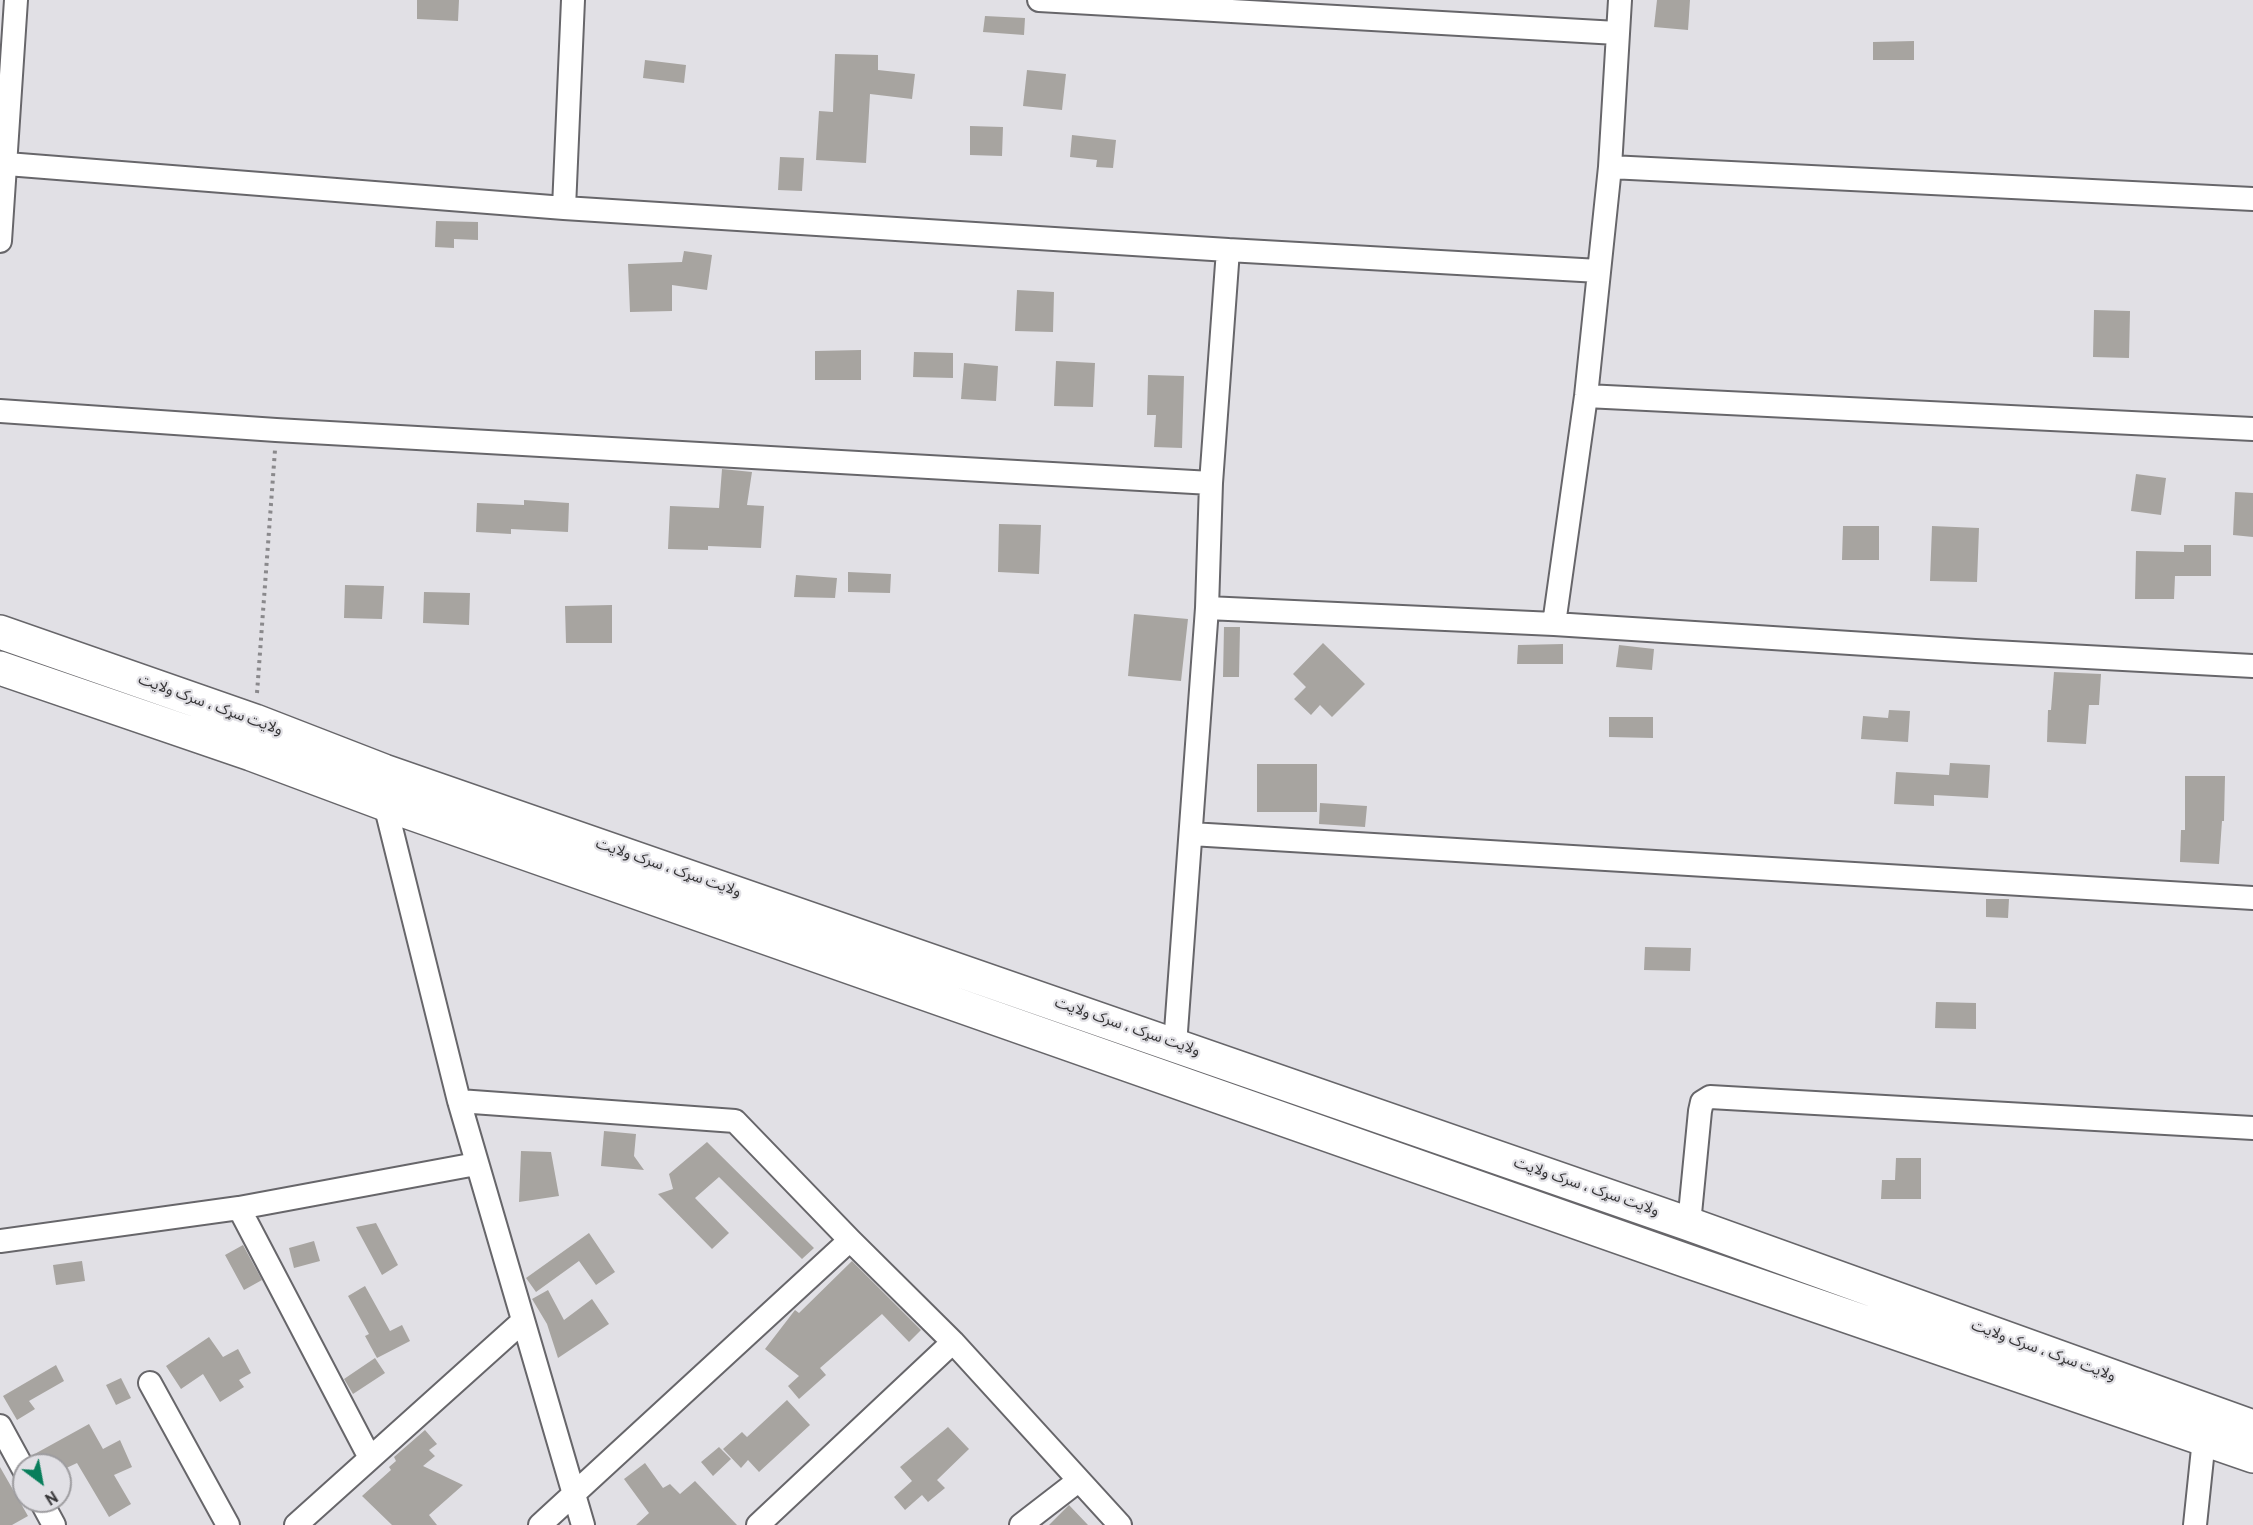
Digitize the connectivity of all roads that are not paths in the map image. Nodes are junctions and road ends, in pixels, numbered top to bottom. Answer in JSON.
{"nodes":[{"id":1,"x":16,"y":0,"type":"edge"},
{"id":2,"x":573,"y":0,"type":"edge"},
{"id":3,"x":1039,"y":0,"type":"edge"},
{"id":4,"x":1620,"y":0,"type":"edge"},
{"id":5,"x":1617,"y":33,"type":"junction"},
{"id":6,"x":6,"y":164,"type":"junction"},
{"id":7,"x":1610,"y":167,"type":"junction"},
{"id":8,"x":2253,"y":199,"type":"edge"},
{"id":9,"x":564,"y":208,"type":"junction"},
{"id":10,"x":0,"y":241,"type":"edge"},
{"id":11,"x":1228,"y":250,"type":"junction"},
{"id":12,"x":1599,"y":271,"type":"junction"},
{"id":13,"x":1586,"y":396,"type":"junction"},
{"id":14,"x":0,"y":411,"type":"edge"},
{"id":15,"x":2253,"y":429,"type":"edge"},
{"id":16,"x":1211,"y":483,"type":"junction"},
{"id":17,"x":1207,"y":608,"type":"junction"},
{"id":18,"x":1554,"y":624,"type":"junction"},
{"id":19,"x":0,"y":632,"type":"edge"},
{"id":20,"x":2253,"y":666,"type":"edge"},
{"id":21,"x":0,"y":668,"type":"edge"},
{"id":22,"x":384,"y":771,"type":"junction"},
{"id":23,"x":385,"y":804,"type":"junction"},
{"id":24,"x":1191,"y":834,"type":"junction"},
{"id":25,"x":2253,"y":898,"type":"edge"},
{"id":26,"x":1175,"y":1045,"type":"junction"},
{"id":27,"x":459,"y":1101,"type":"junction"},
{"id":28,"x":2253,"y":1128,"type":"edge"},
{"id":29,"x":476,"y":1164,"type":"junction"},
{"id":30,"x":239,"y":1208,"type":"junction"},
{"id":31,"x":1689,"y":1224,"type":"junction"},
{"id":32,"x":850,"y":1240,"type":"junction"},
{"id":33,"x":0,"y":1241,"type":"edge"},
{"id":34,"x":523,"y":1322,"type":"junction"},
{"id":35,"x":953,"y":1342,"type":"junction"},
{"id":36,"x":150,"y":1383,"type":"dead end"},
{"id":37,"x":0,"y":1426,"type":"edge"},
{"id":38,"x":2253,"y":1427,"type":"edge"},
{"id":39,"x":2204,"y":1439,"type":"junction"},
{"id":40,"x":15,"y":1453,"type":"edge"},
{"id":41,"x":2253,"y":1456,"type":"edge"},
{"id":42,"x":370,"y":1458,"type":"junction"},
{"id":43,"x":1078,"y":1481,"type":"junction"},
{"id":44,"x":573,"y":1496,"type":"junction"},
{"id":45,"x":228,"y":1525,"type":"edge"},
{"id":46,"x":296,"y":1525,"type":"edge"},
{"id":47,"x":540,"y":1525,"type":"edge"},
{"id":48,"x":583,"y":1525,"type":"edge"},
{"id":49,"x":758,"y":1525,"type":"edge"},
{"id":50,"x":1021,"y":1525,"type":"edge"},
{"id":51,"x":1120,"y":1525,"type":"edge"},
{"id":52,"x":2195,"y":1525,"type":"edge"}],
"edges":[{"from":1,"to":6,"type":"street"},
{"from":2,"to":9,"type":"street"},
{"from":3,"to":5,"type":"street"},
{"from":4,"to":5,"type":"street"},
{"from":5,"to":7,"type":"street"},
{"from":6,"to":9,"type":"street"},
{"from":6,"to":10,"type":"street"},
{"from":7,"to":8,"type":"street"},
{"from":7,"to":12,"type":"street"},
{"from":9,"to":11,"type":"street"},
{"from":11,"to":12,"type":"street"},
{"from":11,"to":16,"type":"street"},
{"from":12,"to":13,"type":"street"},
{"from":13,"to":15,"type":"street"},
{"from":13,"to":18,"type":"street"},
{"from":14,"to":16,"type":"street"},
{"from":16,"to":17,"type":"street"},
{"from":17,"to":18,"type":"street"},
{"from":17,"to":24,"type":"street"},
{"from":18,"to":20,"type":"street"},
{"from":19,"to":22,"type":"main road","name":"ولایت سړک ، سرک ولایت"},
{"from":21,"to":23,"type":"main road","name":"ولایت سړک ، سرک ولایت"},
{"from":22,"to":23,"type":"street"},
{"from":22,"to":26,"type":"main road","name":"ولایت سړک ، سرک ولایت"},
{"from":23,"to":27,"type":"street"},
{"from":23,"to":39,"type":"main road","name":"ولایت سړک ، سرک ولایت"},
{"from":24,"to":25,"type":"street"},
{"from":24,"to":26,"type":"street"},
{"from":26,"to":31,"type":"main road","name":"ولایت سړک ، سرک ولایت"},
{"from":27,"to":29,"type":"street"},
{"from":27,"to":32,"type":"street"},
{"from":28,"to":31,"type":"street"},
{"from":29,"to":30,"type":"street"},
{"from":29,"to":34,"type":"street"},
{"from":30,"to":33,"type":"street"},
{"from":30,"to":42,"type":"street"},
{"from":31,"to":38,"type":"main road","name":"ولایت سړک ، سرک ولایت"},
{"from":32,"to":35,"type":"street"},
{"from":32,"to":44,"type":"street"},
{"from":34,"to":42,"type":"street"},
{"from":34,"to":44,"type":"street"},
{"from":35,"to":43,"type":"street"},
{"from":35,"to":49,"type":"street"},
{"from":36,"to":45,"type":"street"},
{"from":37,"to":40,"type":"street"},
{"from":39,"to":41,"type":"main road","name":"ولایت سړک ، سرک ولایت"},
{"from":39,"to":52,"type":"street"},
{"from":42,"to":46,"type":"street"},
{"from":43,"to":50,"type":"street"},
{"from":43,"to":51,"type":"street"},
{"from":44,"to":47,"type":"street"},
{"from":44,"to":48,"type":"street"}]}
